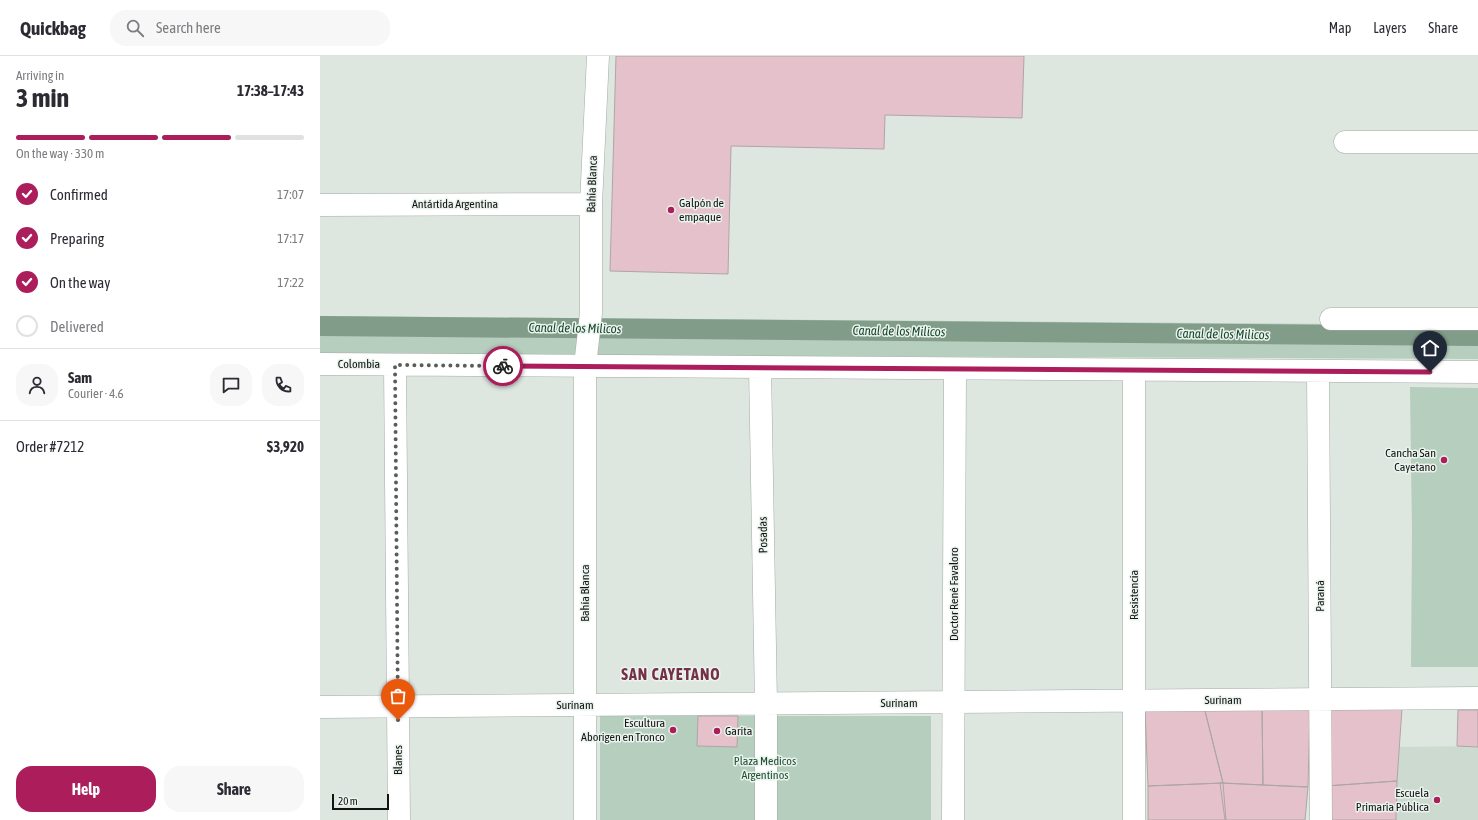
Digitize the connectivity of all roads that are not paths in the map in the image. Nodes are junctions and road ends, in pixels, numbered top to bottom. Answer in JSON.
{"nodes":[{"id":1,"x":598,"y":56,"type":"edge"},
{"id":2,"x":1345,"y":142,"type":"dead end"},
{"id":3,"x":1478,"y":142,"type":"edge"},
{"id":4,"x":590,"y":204,"type":"junction"},
{"id":5,"x":320,"y":205,"type":"edge"},
{"id":6,"x":1331,"y":319,"type":"dead end"},
{"id":7,"x":1478,"y":319,"type":"edge"},
{"id":8,"x":320,"y":364,"type":"edge"},
{"id":9,"x":395,"y":365,"type":"junction"},
{"id":10,"x":586,"y":366,"type":"junction"},
{"id":11,"x":760,"y":367,"type":"junction"},
{"id":12,"x":955,"y":369,"type":"junction"},
{"id":13,"x":1134,"y":370,"type":"junction"},
{"id":14,"x":1318,"y":371,"type":"junction"},
{"id":15,"x":1478,"y":372,"type":"edge"},
{"id":16,"x":1478,"y":698,"type":"edge"},
{"id":17,"x":1320,"y":699,"type":"junction"},
{"id":18,"x":1134,"y":701,"type":"junction"},
{"id":19,"x":954,"y":702,"type":"junction"},
{"id":20,"x":585,"y":705,"type":"junction"},
{"id":21,"x":398,"y":706,"type":"junction"},
{"id":22,"x":320,"y":707,"type":"edge"},
{"id":23,"x":766,"y":710,"type":"junction"},
{"id":24,"x":399,"y":820,"type":"edge"},
{"id":25,"x":585,"y":820,"type":"edge"},
{"id":26,"x":766,"y":820,"type":"edge"},
{"id":27,"x":953,"y":820,"type":"edge"},
{"id":28,"x":1134,"y":820,"type":"edge"},
{"id":29,"x":1321,"y":820,"type":"edge"}],
"edges":[{"from":1,"to":4,"type":"street","name":"Bahía Blanca"},
{"from":2,"to":3,"type":"street"},
{"from":4,"to":5,"type":"street","name":"Antártida Argentina"},
{"from":4,"to":10,"type":"street","name":"Bahía Blanca"},
{"from":6,"to":7,"type":"street"},
{"from":8,"to":9,"type":"street","name":"Colombia"},
{"from":9,"to":10,"type":"street","name":"Colombia"},
{"from":9,"to":21,"type":"street","name":"Blanes"},
{"from":10,"to":11,"type":"street","name":"Colombia"},
{"from":10,"to":20,"type":"street","name":"Bahía Blanca"},
{"from":11,"to":12,"type":"street","name":"Colombia"},
{"from":11,"to":23,"type":"street","name":"Posadas"},
{"from":12,"to":13,"type":"street","name":"Colombia"},
{"from":12,"to":19,"type":"street","name":"Doctor René Favaloro"},
{"from":13,"to":14,"type":"street","name":"Colombia"},
{"from":13,"to":18,"type":"street","name":"Resistencia"},
{"from":14,"to":15,"type":"street","name":"Colombia"},
{"from":14,"to":17,"type":"street","name":"Paraná"},
{"from":16,"to":17,"type":"street","name":"Surinam"},
{"from":17,"to":18,"type":"street","name":"Surinam"},
{"from":17,"to":29,"type":"street","name":"Paraná"},
{"from":18,"to":19,"type":"street","name":"Surinam"},
{"from":18,"to":28,"type":"street","name":"Resistencia"},
{"from":19,"to":23,"type":"street","name":"Surinam"},
{"from":19,"to":27,"type":"street","name":"Doctor René Favaloro"},
{"from":20,"to":21,"type":"street","name":"Surinam"},
{"from":20,"to":23,"type":"street","name":"Surinam"},
{"from":20,"to":25,"type":"street","name":"Bahía Blanca"},
{"from":21,"to":22,"type":"street","name":"Surinam"},
{"from":21,"to":24,"type":"street","name":"Blanes"},
{"from":23,"to":26,"type":"street","name":"Posadas"}]}
